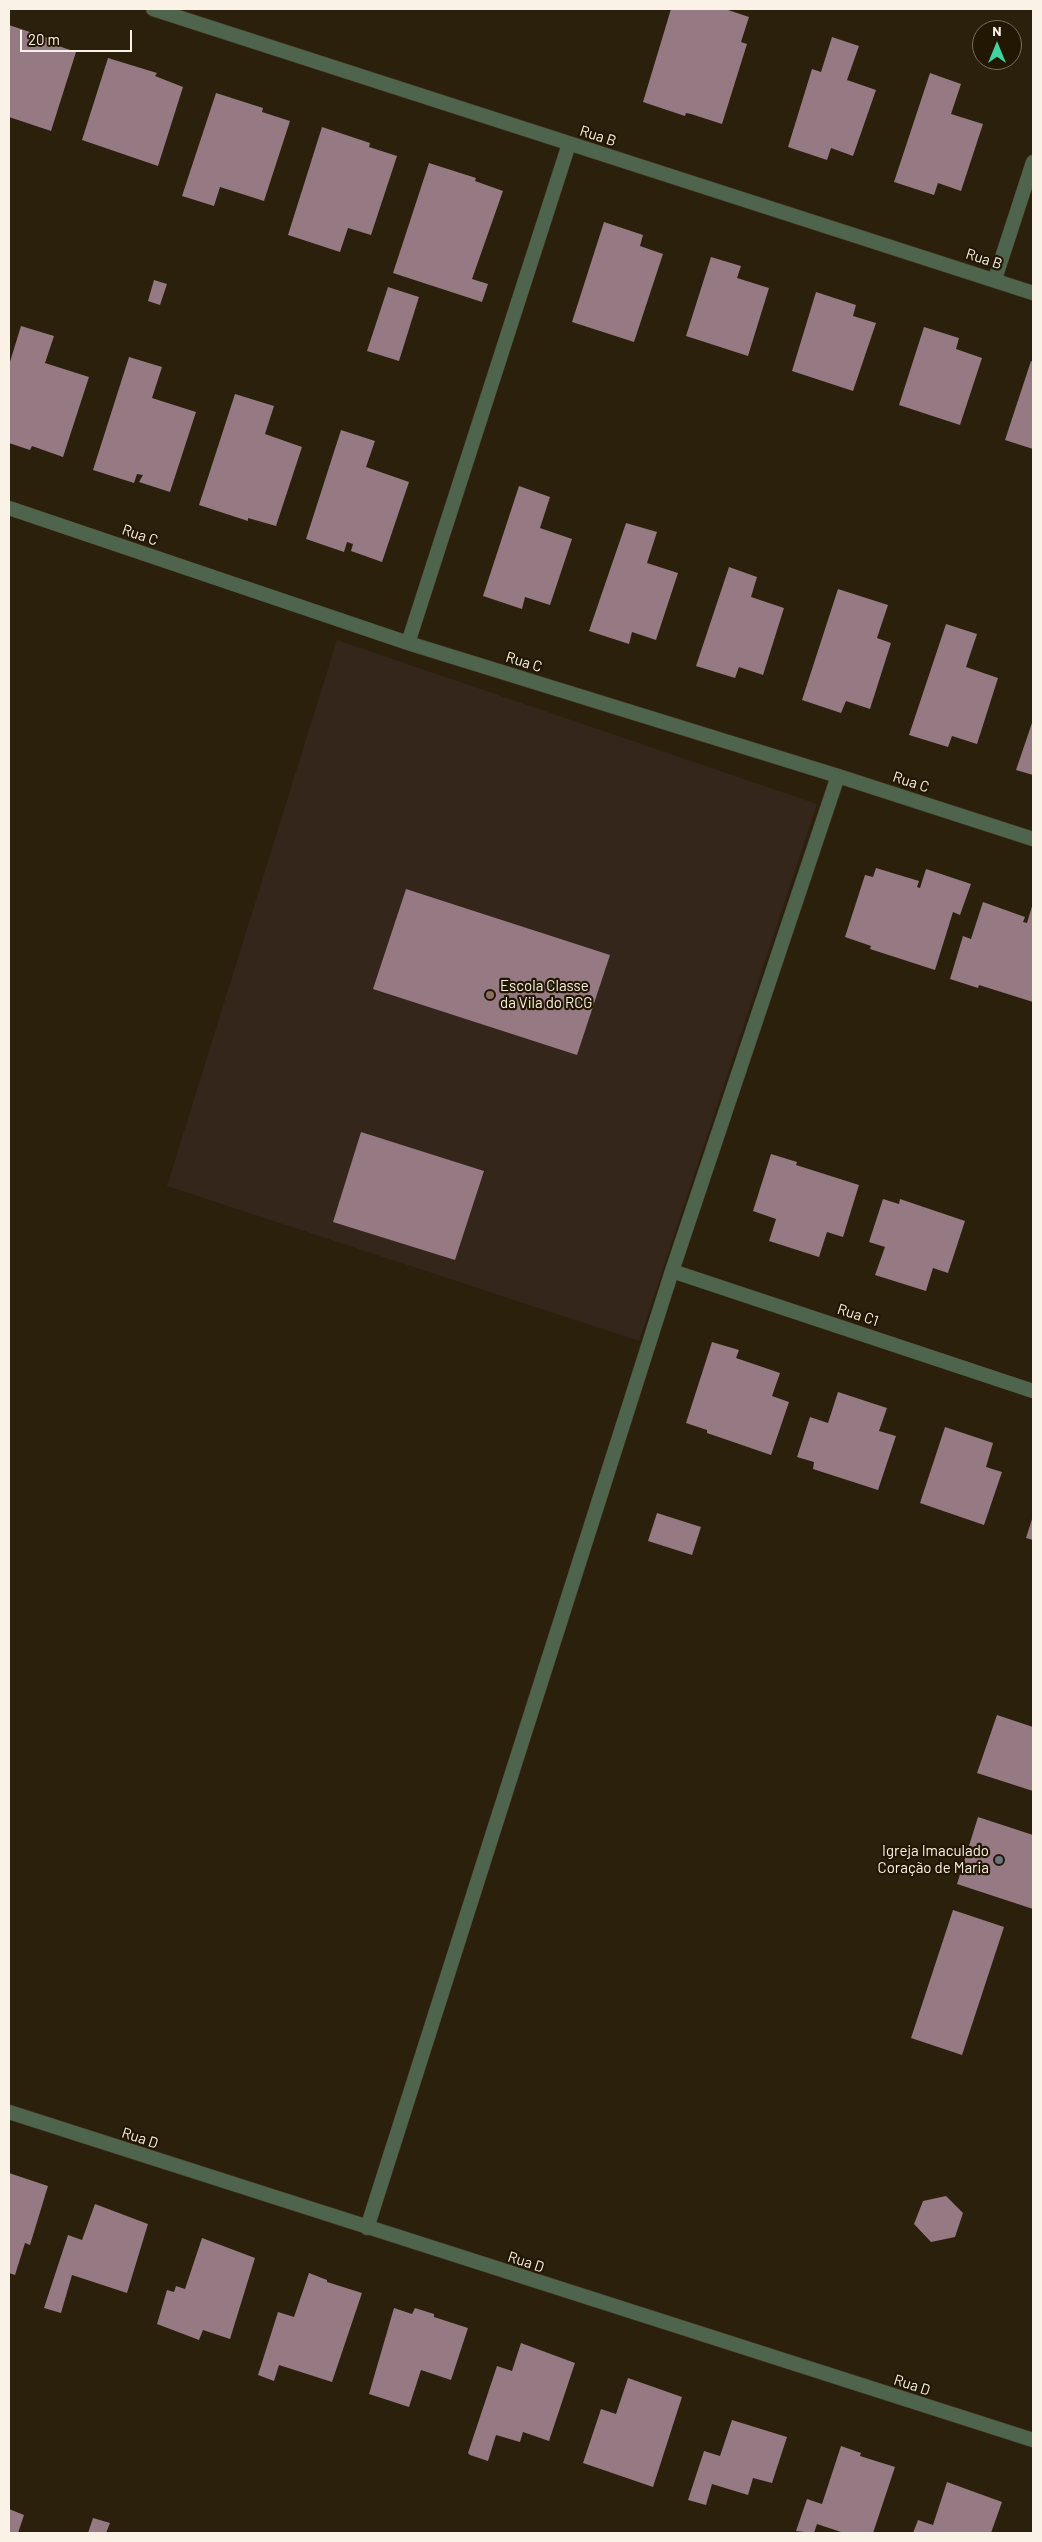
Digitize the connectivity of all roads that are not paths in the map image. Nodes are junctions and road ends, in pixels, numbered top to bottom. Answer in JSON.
{"nodes":[{"id":1,"x":153,"y":9,"type":"edge"},
{"id":2,"x":569,"y":144,"type":"junction"},
{"id":3,"x":1033,"y":162,"type":"edge"},
{"id":4,"x":995,"y":279,"type":"junction"},
{"id":5,"x":1033,"y":293,"type":"edge"},
{"id":6,"x":9,"y":508,"type":"edge"},
{"id":7,"x":408,"y":643,"type":"junction"},
{"id":8,"x":838,"y":776,"type":"junction"},
{"id":9,"x":1033,"y":839,"type":"edge"},
{"id":10,"x":672,"y":1271,"type":"junction"},
{"id":11,"x":1033,"y":1391,"type":"edge"},
{"id":12,"x":9,"y":2112,"type":"edge"},
{"id":13,"x":367,"y":2228,"type":"junction"},
{"id":14,"x":1033,"y":2440,"type":"edge"}],
"edges":[{"from":1,"to":2,"type":"street","name":"Rua B"},
{"from":2,"to":4,"type":"street","name":"Rua B"},
{"from":2,"to":7,"type":"street"},
{"from":3,"to":4,"type":"street"},
{"from":4,"to":5,"type":"street","name":"Rua B"},
{"from":6,"to":7,"type":"street","name":"Rua C"},
{"from":7,"to":8,"type":"street","name":"Rua C"},
{"from":8,"to":9,"type":"street","name":"Rua C"},
{"from":8,"to":10,"type":"street"},
{"from":10,"to":11,"type":"street","name":"Rua C1"},
{"from":10,"to":13,"type":"street"},
{"from":12,"to":13,"type":"street","name":"Rua D"},
{"from":13,"to":14,"type":"street","name":"Rua D"}]}
